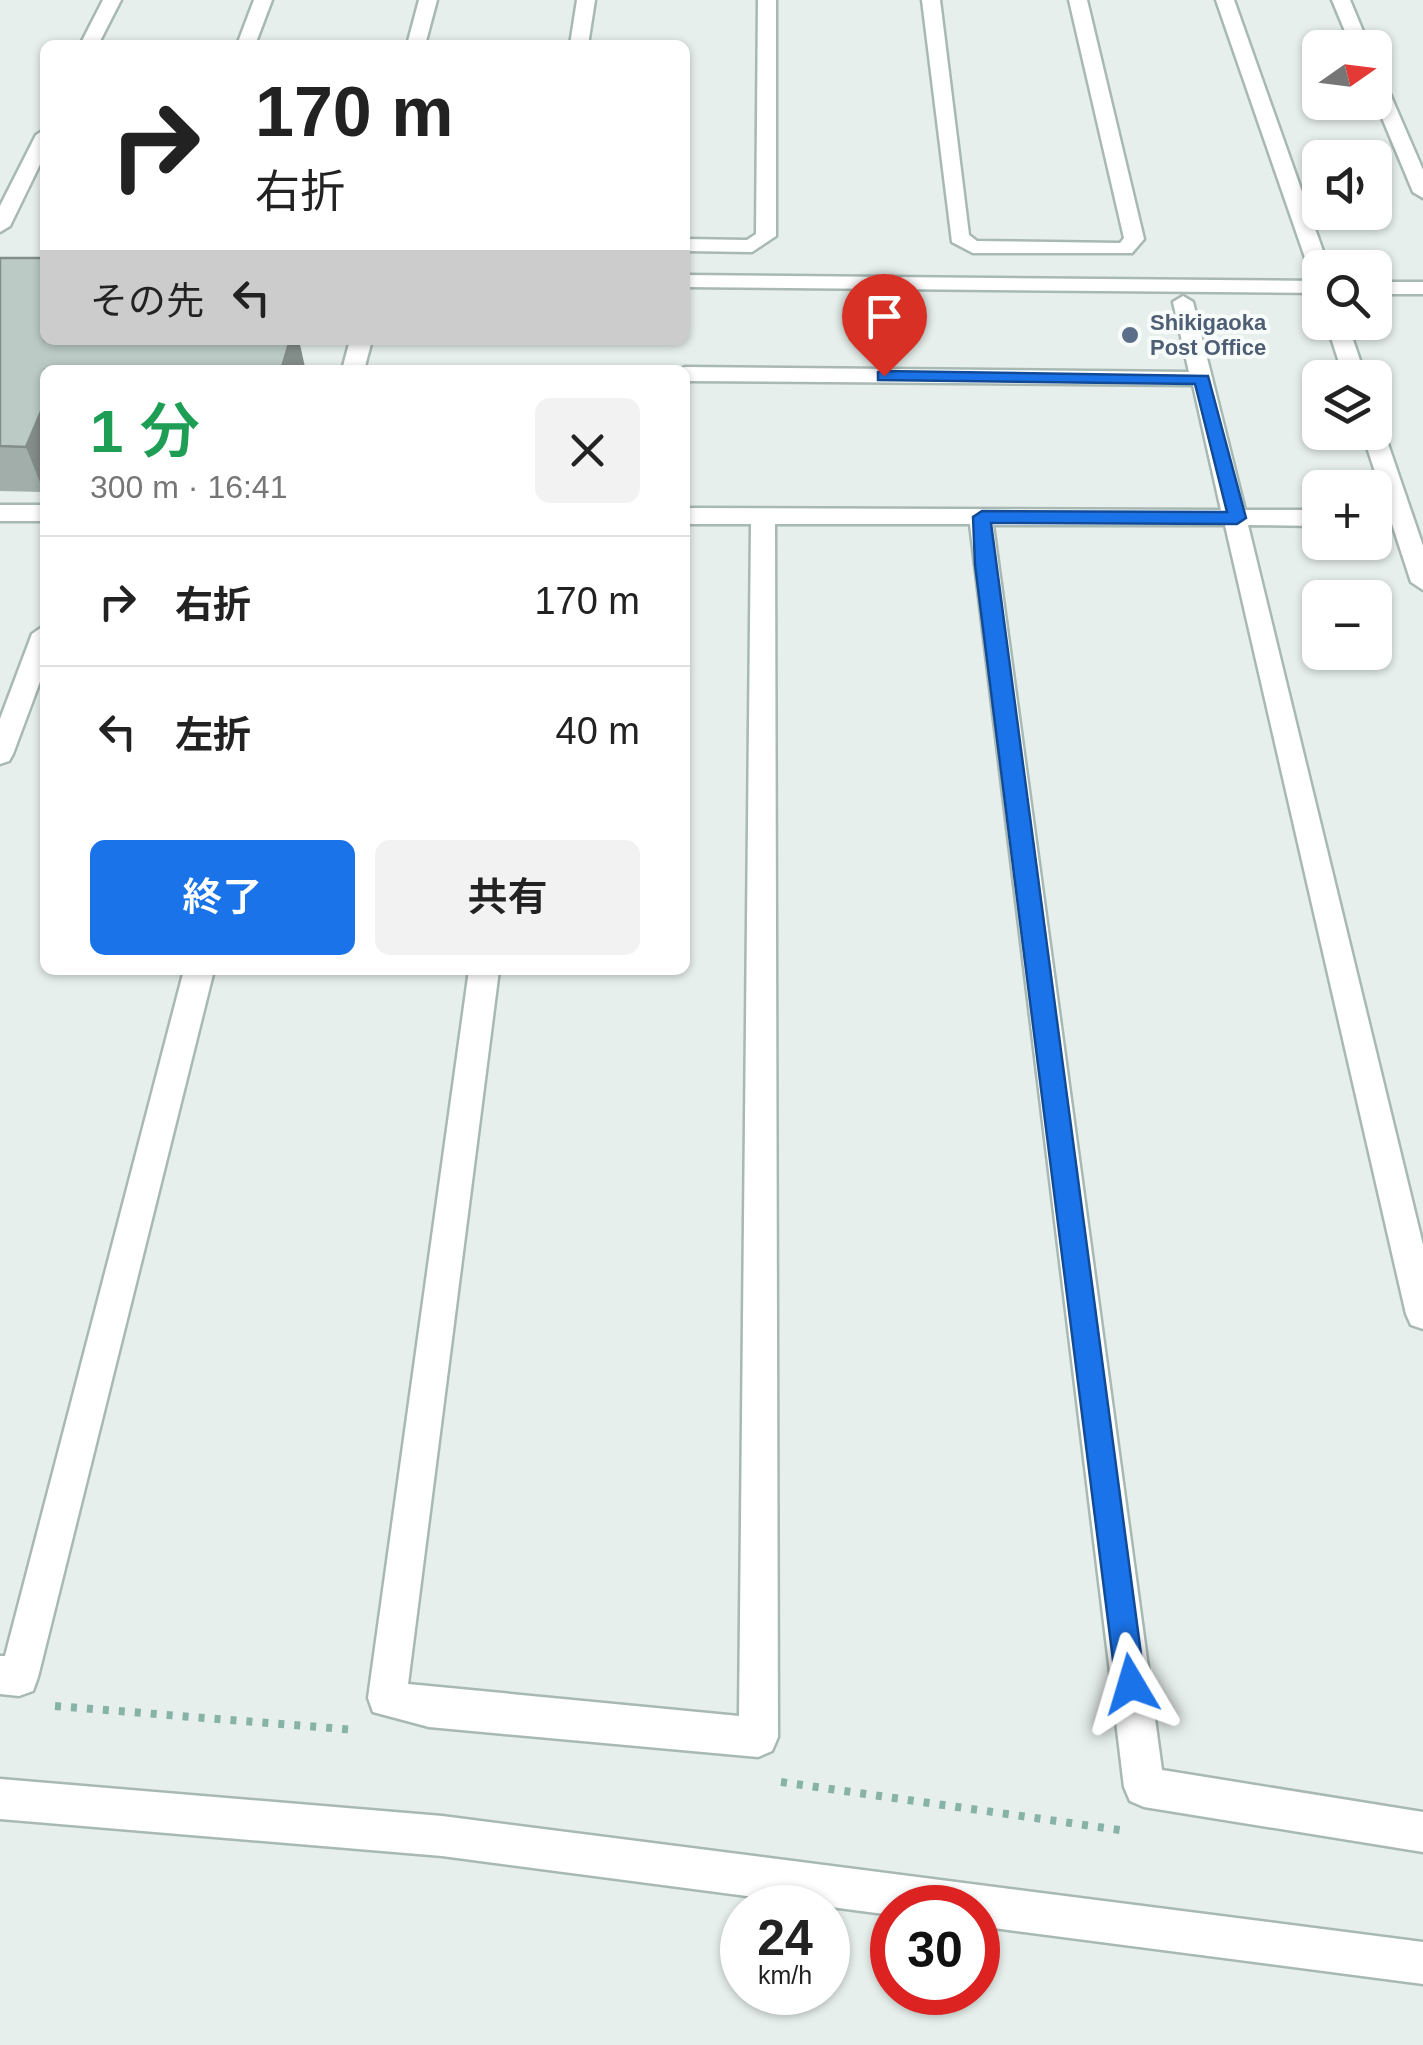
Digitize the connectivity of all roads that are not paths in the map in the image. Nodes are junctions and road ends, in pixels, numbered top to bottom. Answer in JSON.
{"nodes":[{"id":1,"x":112,"y":0,"type":"edge"},
{"id":2,"x":263,"y":0,"type":"edge"},
{"id":3,"x":428,"y":0,"type":"edge"},
{"id":4,"x":586,"y":0,"type":"edge"},
{"id":5,"x":767,"y":0,"type":"edge"},
{"id":6,"x":930,"y":0,"type":"edge"},
{"id":7,"x":1078,"y":0,"type":"edge"},
{"id":8,"x":1225,"y":0,"type":"edge"},
{"id":9,"x":1341,"y":0,"type":"edge"},
{"id":10,"x":1354,"y":30,"type":"edge"},
{"id":11,"x":92,"y":40,"type":"edge"},
{"id":12,"x":248,"y":40,"type":"edge"},
{"id":13,"x":417,"y":40,"type":"edge"},
{"id":14,"x":581,"y":40,"type":"edge"},
{"id":15,"x":1392,"y":120,"type":"edge"},
{"id":16,"x":40,"y":145,"type":"edge"},
{"id":17,"x":1423,"y":192,"type":"edge"},
{"id":18,"x":0,"y":226,"type":"edge"},
{"id":19,"x":690,"y":245,"type":"edge"},
{"id":20,"x":1312,"y":250,"type":"edge"},
{"id":21,"x":690,"y":281,"type":"edge"},
{"id":22,"x":1302,"y":287,"type":"edge"},
{"id":23,"x":1392,"y":288,"type":"edge"},
{"id":24,"x":1423,"y":288,"type":"edge"},
{"id":25,"x":1183,"y":302,"type":"dead end"},
{"id":26,"x":690,"y":374,"type":"edge"},
{"id":27,"x":1202,"y":379,"type":"junction"},
{"id":28,"x":1379,"y":450,"type":"edge"},
{"id":29,"x":0,"y":513,"type":"edge"},
{"id":30,"x":40,"y":513,"type":"edge"},
{"id":31,"x":690,"y":516,"type":"edge"},
{"id":32,"x":763,"y":516,"type":"junction"},
{"id":33,"x":982,"y":517,"type":"junction"},
{"id":34,"x":1237,"y":518,"type":"junction"},
{"id":35,"x":1302,"y":518,"type":"edge"},
{"id":36,"x":1392,"y":519,"type":"edge"},
{"id":37,"x":1402,"y":519,"type":"junction"},
{"id":38,"x":1423,"y":582,"type":"edge"},
{"id":39,"x":40,"y":647,"type":"edge"},
{"id":40,"x":0,"y":754,"type":"edge"},
{"id":41,"x":199,"y":975,"type":"edge"},
{"id":42,"x":483,"y":975,"type":"edge"},
{"id":43,"x":1423,"y":1314,"type":"edge"},
{"id":44,"x":0,"y":1675,"type":"edge"},
{"id":45,"x":0,"y":1799,"type":"edge"},
{"id":46,"x":1423,"y":1832,"type":"edge"},
{"id":47,"x":1423,"y":1963,"type":"edge"}],
"edges":[{"from":1,"to":11,"type":"street"},
{"from":2,"to":12,"type":"street"},
{"from":3,"to":13,"type":"street"},
{"from":4,"to":14,"type":"street"},
{"from":5,"to":19,"type":"street"},
{"from":6,"to":7,"type":"street"},
{"from":8,"to":20,"type":"street"},
{"from":9,"to":10,"type":"street"},
{"from":15,"to":17,"type":"street"},
{"from":16,"to":18,"type":"street"},
{"from":21,"to":22,"type":"street"},
{"from":23,"to":24,"type":"street"},
{"from":25,"to":27,"type":"street"},
{"from":26,"to":27,"type":"street"},
{"from":27,"to":34,"type":"street"},
{"from":28,"to":37,"type":"street"},
{"from":29,"to":30,"type":"street"},
{"from":31,"to":32,"type":"street"},
{"from":32,"to":33,"type":"street"},
{"from":32,"to":42,"type":"street"},
{"from":33,"to":34,"type":"street"},
{"from":33,"to":46,"type":"street"},
{"from":34,"to":35,"type":"street"},
{"from":34,"to":43,"type":"street"},
{"from":36,"to":37,"type":"street"},
{"from":37,"to":38,"type":"street"},
{"from":39,"to":40,"type":"street"},
{"from":41,"to":44,"type":"street"},
{"from":45,"to":47,"type":"street"}]}
